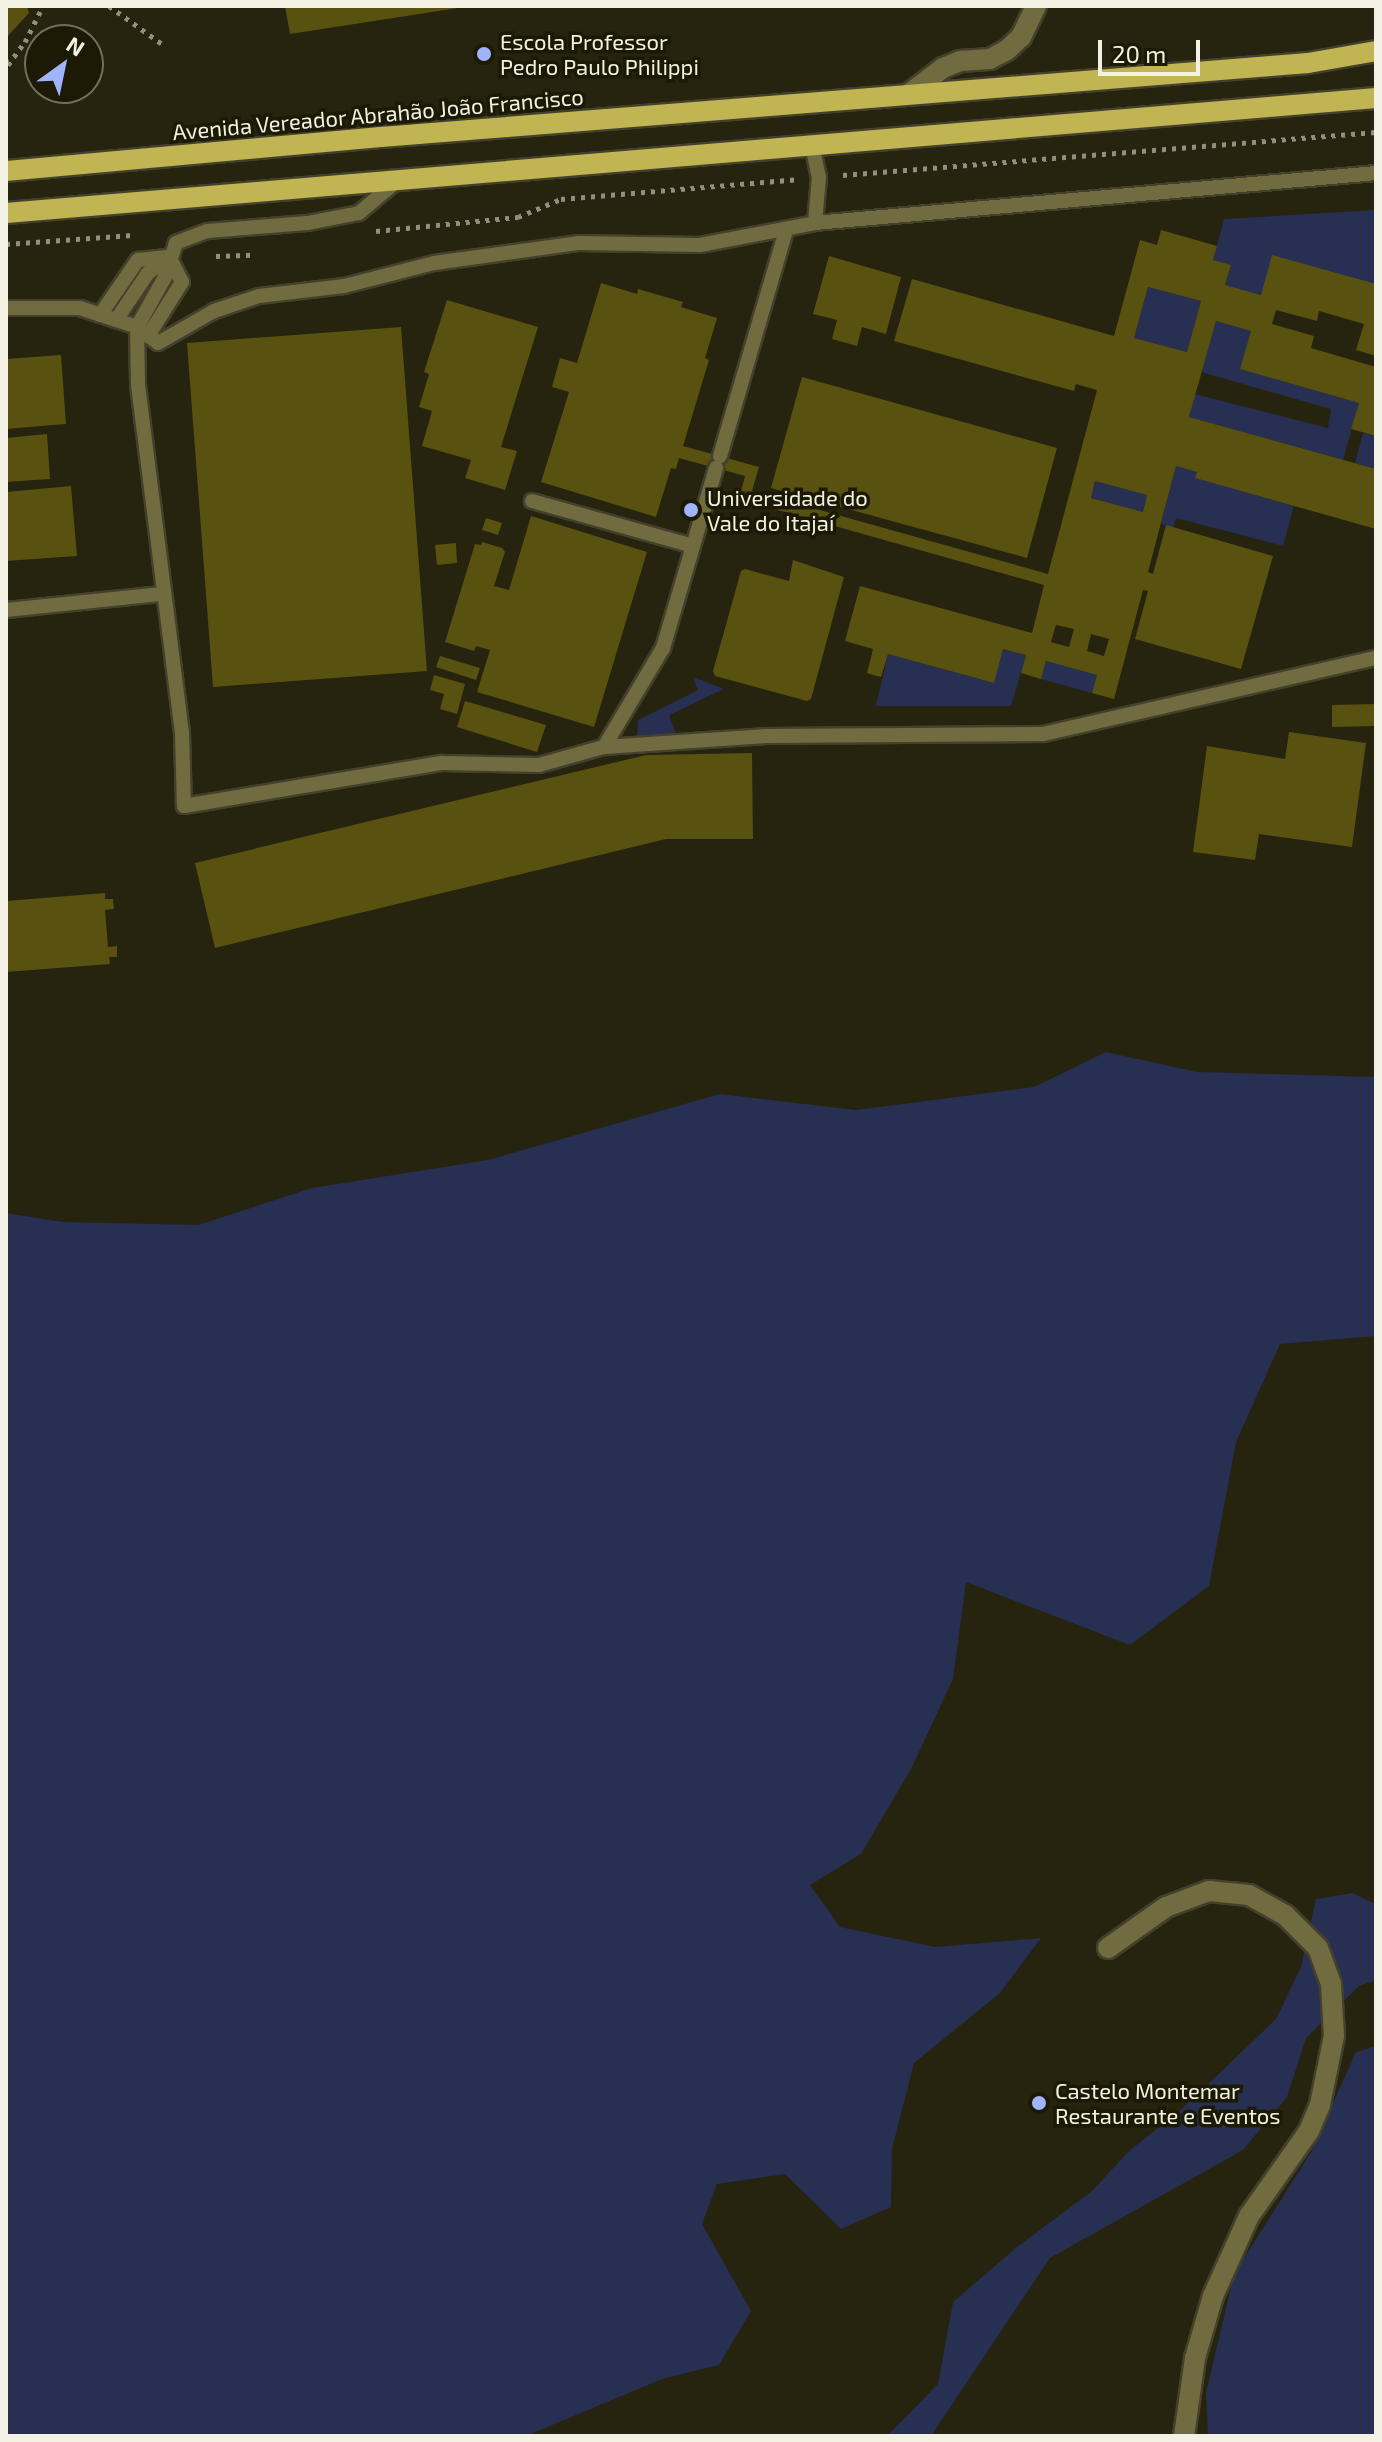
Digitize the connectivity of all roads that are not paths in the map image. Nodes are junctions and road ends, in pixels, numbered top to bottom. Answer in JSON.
{"nodes":[{"id":1,"x":1036,"y":6,"type":"edge"},
{"id":2,"x":1376,"y":51,"type":"edge"},
{"id":3,"x":909,"y":94,"type":"junction"},
{"id":4,"x":1376,"y":98,"type":"edge"},
{"id":5,"x":812,"y":145,"type":"junction"},
{"id":6,"x":6,"y":171,"type":"edge"},
{"id":7,"x":1376,"y":173,"type":"edge"},
{"id":8,"x":401,"y":177,"type":"junction"},
{"id":9,"x":6,"y":213,"type":"edge"},
{"id":10,"x":815,"y":223,"type":"junction"},
{"id":11,"x":786,"y":230,"type":"junction"},
{"id":12,"x":172,"y":250,"type":"junction"},
{"id":13,"x":6,"y":308,"type":"edge"},
{"id":14,"x":100,"y":315,"type":"junction"},
{"id":15,"x":116,"y":320,"type":"junction"},
{"id":16,"x":142,"y":332,"type":"junction"},
{"id":17,"x":532,"y":501,"type":"dead end"},
{"id":18,"x":693,"y":546,"type":"junction"},
{"id":19,"x":162,"y":594,"type":"junction"},
{"id":20,"x":6,"y":610,"type":"edge"},
{"id":21,"x":1376,"y":658,"type":"edge"},
{"id":22,"x":604,"y":747,"type":"junction"},
{"id":23,"x":1108,"y":1948,"type":"dead end"},
{"id":24,"x":1184,"y":2436,"type":"edge"}],
"edges":[{"from":1,"to":3,"type":"street"},
{"from":2,"to":3,"type":"main road","name":"Avenida Vereador Abrahão João Francisco"},
{"from":3,"to":6,"type":"main road","name":"Avenida Vereador Abrahão João Francisco"},
{"from":4,"to":5,"type":"main road"},
{"from":5,"to":8,"type":"main road"},
{"from":5,"to":10,"type":"lane"},
{"from":7,"to":10,"type":"lane"},
{"from":8,"to":9,"type":"main road"},
{"from":8,"to":12,"type":"lane"},
{"from":10,"to":11,"type":"lane"},
{"from":11,"to":16,"type":"lane"},
{"from":11,"to":18,"type":"lane"},
{"from":12,"to":14,"type":"lane"},
{"from":12,"to":15,"type":"lane"},
{"from":12,"to":16,"type":"lane"},
{"from":13,"to":14,"type":"lane"},
{"from":14,"to":15,"type":"lane"},
{"from":15,"to":16,"type":"lane"},
{"from":16,"to":19,"type":"lane"},
{"from":17,"to":18,"type":"lane"},
{"from":18,"to":22,"type":"lane"},
{"from":19,"to":20,"type":"lane"},
{"from":19,"to":22,"type":"lane"},
{"from":21,"to":22,"type":"lane"},
{"from":23,"to":24,"type":"street"}]}
